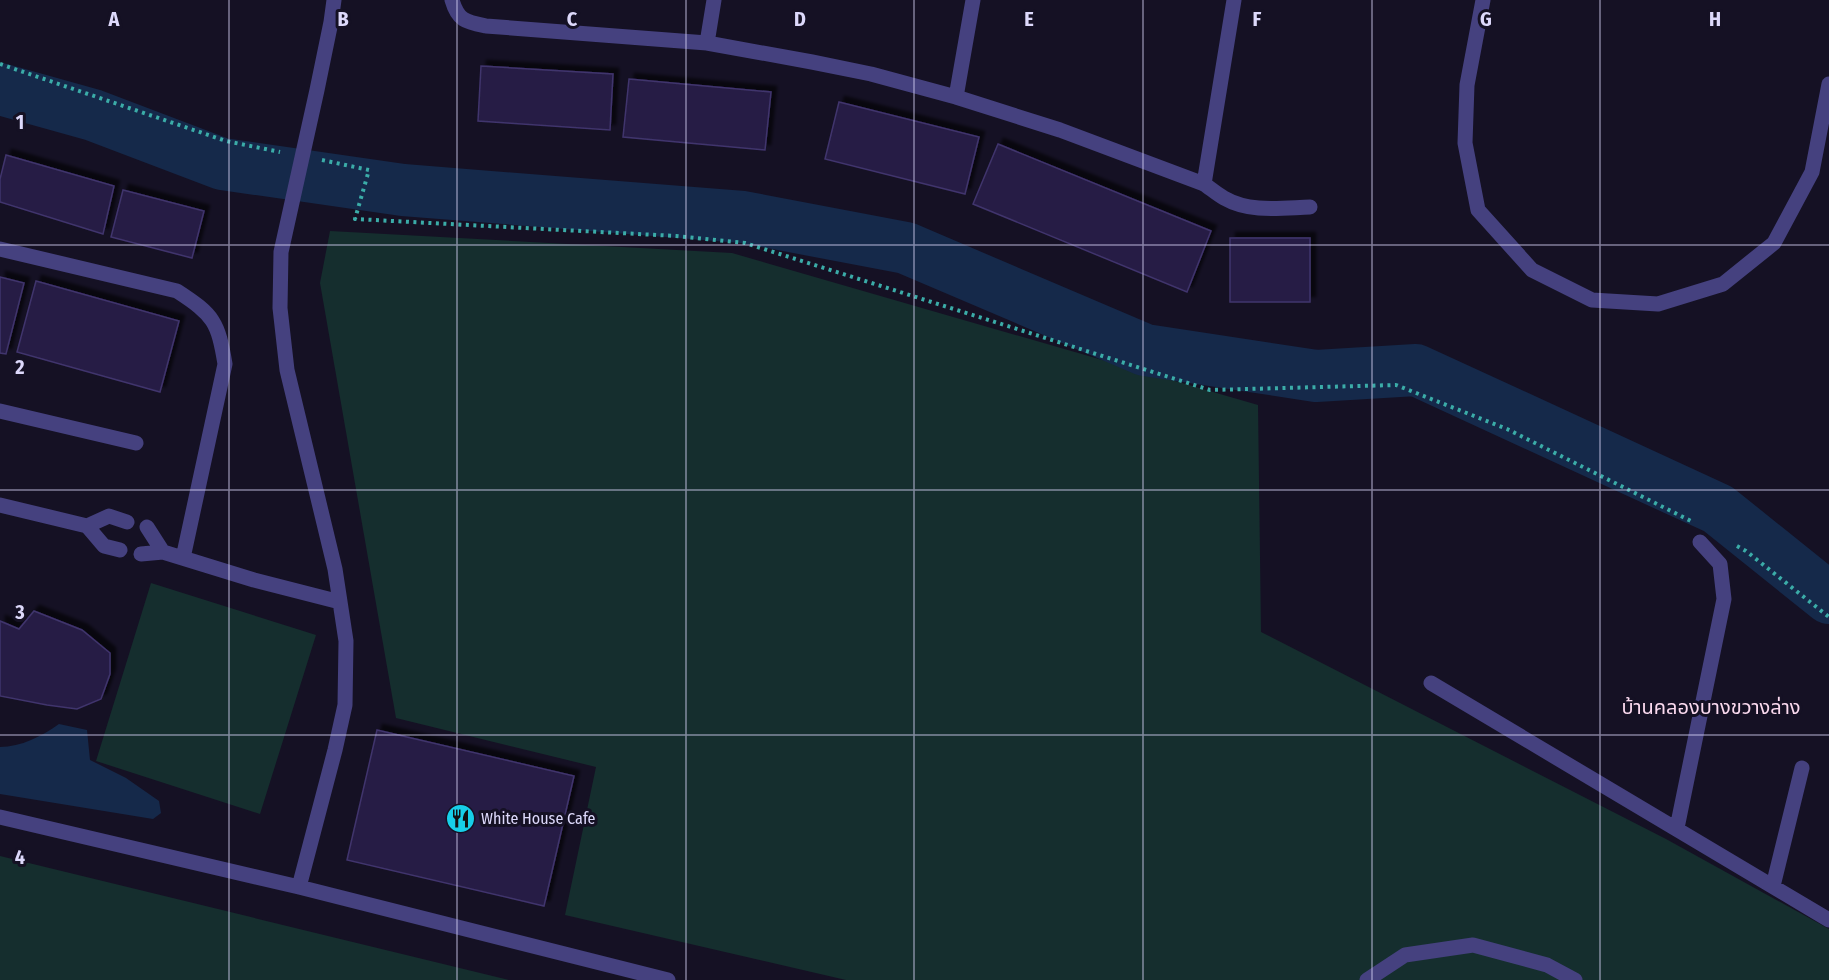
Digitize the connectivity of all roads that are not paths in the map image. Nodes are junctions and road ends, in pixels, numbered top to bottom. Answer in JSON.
{"nodes":[{"id":1,"x":334,"y":0,"type":"edge"},
{"id":2,"x":452,"y":0,"type":"edge"},
{"id":3,"x":714,"y":0,"type":"edge"},
{"id":4,"x":973,"y":0,"type":"edge"},
{"id":5,"x":1234,"y":0,"type":"edge"},
{"id":6,"x":1483,"y":0,"type":"edge"},
{"id":7,"x":707,"y":43,"type":"junction"},
{"id":8,"x":1829,"y":84,"type":"edge"},
{"id":9,"x":956,"y":97,"type":"junction"},
{"id":10,"x":1204,"y":184,"type":"junction"},
{"id":11,"x":1310,"y":207,"type":"dead end"},
{"id":12,"x":0,"y":249,"type":"edge"},
{"id":13,"x":0,"y":411,"type":"edge"},
{"id":14,"x":135,"y":443,"type":"dead end"},
{"id":15,"x":0,"y":505,"type":"edge"},
{"id":16,"x":127,"y":522,"type":"dead end"},
{"id":17,"x":87,"y":526,"type":"junction"},
{"id":18,"x":147,"y":527,"type":"dead end"},
{"id":19,"x":1700,"y":542,"type":"dead end"},
{"id":20,"x":120,"y":550,"type":"dead end"},
{"id":21,"x":163,"y":552,"type":"junction"},
{"id":22,"x":141,"y":554,"type":"dead end"},
{"id":23,"x":183,"y":558,"type":"junction"},
{"id":24,"x":340,"y":602,"type":"junction"},
{"id":25,"x":1431,"y":682,"type":"dead end"},
{"id":26,"x":1802,"y":768,"type":"dead end"},
{"id":27,"x":0,"y":817,"type":"edge"},
{"id":28,"x":1677,"y":828,"type":"junction"},
{"id":29,"x":1773,"y":886,"type":"junction"},
{"id":30,"x":299,"y":887,"type":"junction"},
{"id":31,"x":1829,"y":920,"type":"edge"},
{"id":32,"x":668,"y":980,"type":"edge"},
{"id":33,"x":1367,"y":980,"type":"edge"},
{"id":34,"x":1575,"y":980,"type":"edge"}],
"edges":[{"from":1,"to":24,"type":"street"},
{"from":2,"to":7,"type":"street"},
{"from":3,"to":7,"type":"street"},
{"from":4,"to":9,"type":"street"},
{"from":5,"to":10,"type":"street"},
{"from":6,"to":8,"type":"street"},
{"from":7,"to":9,"type":"street"},
{"from":9,"to":10,"type":"street"},
{"from":10,"to":11,"type":"street"},
{"from":12,"to":23,"type":"street"},
{"from":13,"to":14,"type":"street"},
{"from":15,"to":17,"type":"street"},
{"from":16,"to":17,"type":"street"},
{"from":17,"to":20,"type":"street"},
{"from":18,"to":21,"type":"street"},
{"from":19,"to":28,"type":"street"},
{"from":21,"to":22,"type":"street"},
{"from":21,"to":23,"type":"street"},
{"from":23,"to":24,"type":"street"},
{"from":24,"to":30,"type":"street"},
{"from":25,"to":28,"type":"street"},
{"from":26,"to":29,"type":"street"},
{"from":27,"to":30,"type":"street"},
{"from":28,"to":29,"type":"street"},
{"from":29,"to":31,"type":"street"},
{"from":30,"to":32,"type":"street"},
{"from":33,"to":34,"type":"street"}]}
